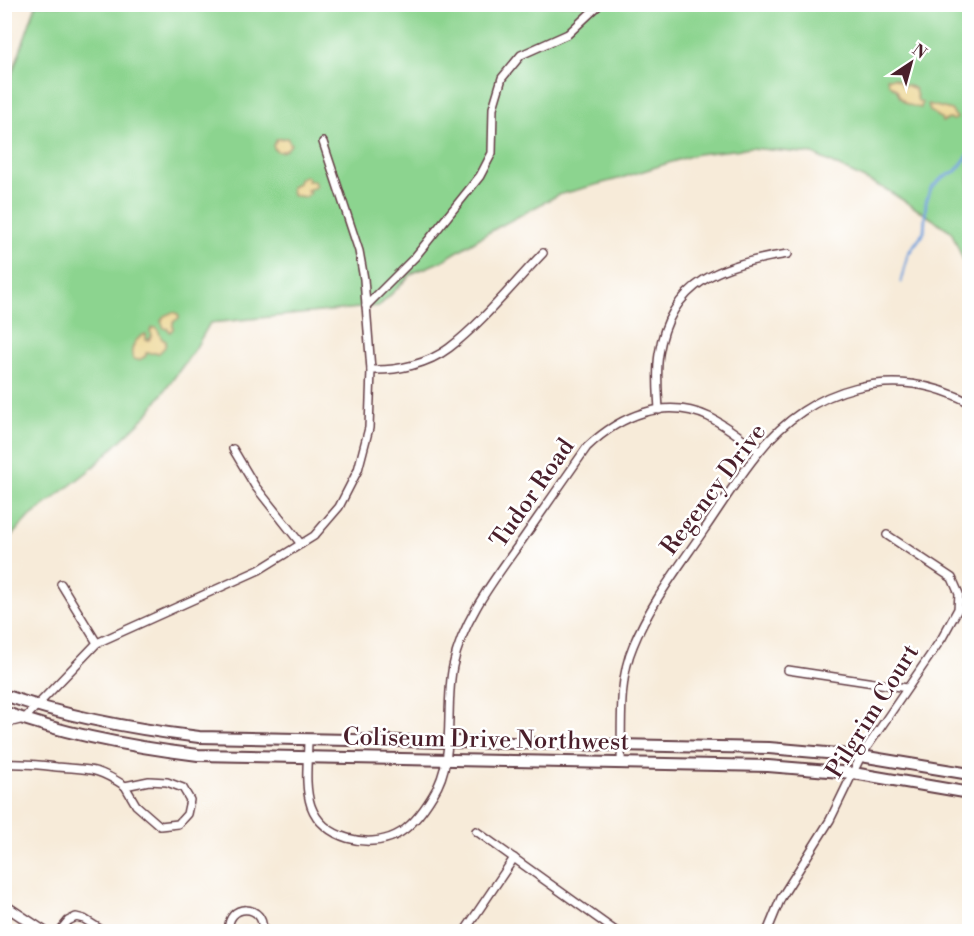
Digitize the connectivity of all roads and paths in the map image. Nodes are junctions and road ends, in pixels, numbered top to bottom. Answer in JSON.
{"nodes":[{"id":1,"x":600,"y":4,"type":"edge"},
{"id":2,"x":323,"y":142,"type":"dead end"},
{"id":3,"x":543,"y":253,"type":"dead end"},
{"id":4,"x":789,"y":254,"type":"dead end"},
{"id":5,"x":366,"y":306,"type":"junction"},
{"id":6,"x":371,"y":370,"type":"junction"},
{"id":7,"x":969,"y":403,"type":"edge"},
{"id":8,"x":659,"y":410,"type":"junction"},
{"id":9,"x":233,"y":449,"type":"dead end"},
{"id":10,"x":759,"y":451,"type":"junction"},
{"id":11,"x":887,"y":535,"type":"dead end"},
{"id":12,"x":301,"y":544,"type":"junction"},
{"id":13,"x":61,"y":584,"type":"dead end"},
{"id":14,"x":97,"y":643,"type":"junction"},
{"id":15,"x":788,"y":670,"type":"dead end"},
{"id":16,"x":907,"y":688,"type":"junction"},
{"id":17,"x":4,"y":695,"type":"edge"},
{"id":18,"x":37,"y":706,"type":"junction"},
{"id":19,"x":4,"y":712,"type":"edge"},
{"id":20,"x":24,"y":719,"type":"junction"},
{"id":21,"x":4,"y":724,"type":"edge"},
{"id":22,"x":308,"y":739,"type":"junction"},
{"id":23,"x":447,"y":741,"type":"junction"},
{"id":24,"x":621,"y":746,"type":"junction"},
{"id":25,"x":861,"y":756,"type":"junction"},
{"id":26,"x":308,"y":757,"type":"junction"},
{"id":27,"x":447,"y":759,"type":"junction"},
{"id":28,"x":621,"y":763,"type":"junction"},
{"id":29,"x":4,"y":764,"type":"edge"},
{"id":30,"x":853,"y":773,"type":"junction"},
{"id":31,"x":969,"y":774,"type":"edge"},
{"id":32,"x":125,"y":786,"type":"junction"},
{"id":33,"x":969,"y":793,"type":"edge"},
{"id":34,"x":476,"y":831,"type":"dead end"},
{"id":35,"x":514,"y":858,"type":"junction"},
{"id":36,"x":4,"y":905,"type":"edge"},
{"id":37,"x":769,"y":930,"type":"edge"},
{"id":38,"x":45,"y":932,"type":"edge"},
{"id":39,"x":59,"y":932,"type":"edge"},
{"id":40,"x":105,"y":932,"type":"edge"},
{"id":41,"x":229,"y":932,"type":"edge"},
{"id":42,"x":262,"y":932,"type":"edge"},
{"id":43,"x":464,"y":932,"type":"edge"},
{"id":44,"x":617,"y":932,"type":"edge"}],
"edges":[{"from":1,"to":5,"type":"street"},
{"from":2,"to":5,"type":"street"},
{"from":3,"to":6,"type":"street"},
{"from":4,"to":8,"type":"street"},
{"from":5,"to":6,"type":"street"},
{"from":6,"to":12,"type":"street"},
{"from":7,"to":10,"type":"street","name":"Regency Drive"},
{"from":8,"to":10,"type":"street","name":"Tudor Road"},
{"from":8,"to":23,"type":"street","name":"Tudor Road"},
{"from":9,"to":12,"type":"street"},
{"from":10,"to":24,"type":"street","name":"Regency Drive"},
{"from":11,"to":16,"type":"street","name":"Pilgrim Court"},
{"from":12,"to":14,"type":"street"},
{"from":13,"to":14,"type":"street"},
{"from":14,"to":18,"type":"street"},
{"from":15,"to":16,"type":"street"},
{"from":16,"to":25,"type":"street","name":"Pilgrim Court"},
{"from":17,"to":18,"type":"main road","name":"Coliseum Drive Northwest"},
{"from":18,"to":20,"type":"street"},
{"from":18,"to":22,"type":"main road","name":"Coliseum Drive Northwest"},
{"from":19,"to":20,"type":"main road","name":"Coliseum Drive Northwest"},
{"from":20,"to":21,"type":"street"},
{"from":20,"to":26,"type":"main road","name":"Coliseum Drive Northwest"},
{"from":22,"to":23,"type":"main road","name":"Coliseum Drive Northwest"},
{"from":22,"to":26,"type":"street","name":"Tudor Road"},
{"from":23,"to":24,"type":"main road","name":"Coliseum Drive Northwest"},
{"from":23,"to":27,"type":"street","name":"Tudor Road"},
{"from":24,"to":25,"type":"main road","name":"Coliseum Drive Northwest"},
{"from":24,"to":28,"type":"street","name":"Regency Drive"},
{"from":25,"to":30,"type":"street","name":"Pilgrim Court"},
{"from":25,"to":31,"type":"main road","name":"Coliseum Drive Northwest"},
{"from":26,"to":27,"type":"main road","name":"Coliseum Drive Northwest"},
{"from":26,"to":27,"type":"street","name":"Tudor Road"},
{"from":27,"to":28,"type":"main road","name":"Coliseum Drive Northwest"},
{"from":28,"to":30,"type":"main road","name":"Coliseum Drive Northwest"},
{"from":29,"to":32,"type":"street"},
{"from":30,"to":33,"type":"main road","name":"Coliseum Drive Northwest"},
{"from":30,"to":37,"type":"street","name":"Pilgrim Court"},
{"from":32,"to":32,"type":"street"},
{"from":34,"to":35,"type":"street"},
{"from":35,"to":43,"type":"street"},
{"from":35,"to":44,"type":"street"},
{"from":36,"to":38,"type":"street"},
{"from":39,"to":40,"type":"street"},
{"from":41,"to":42,"type":"street"}]}
